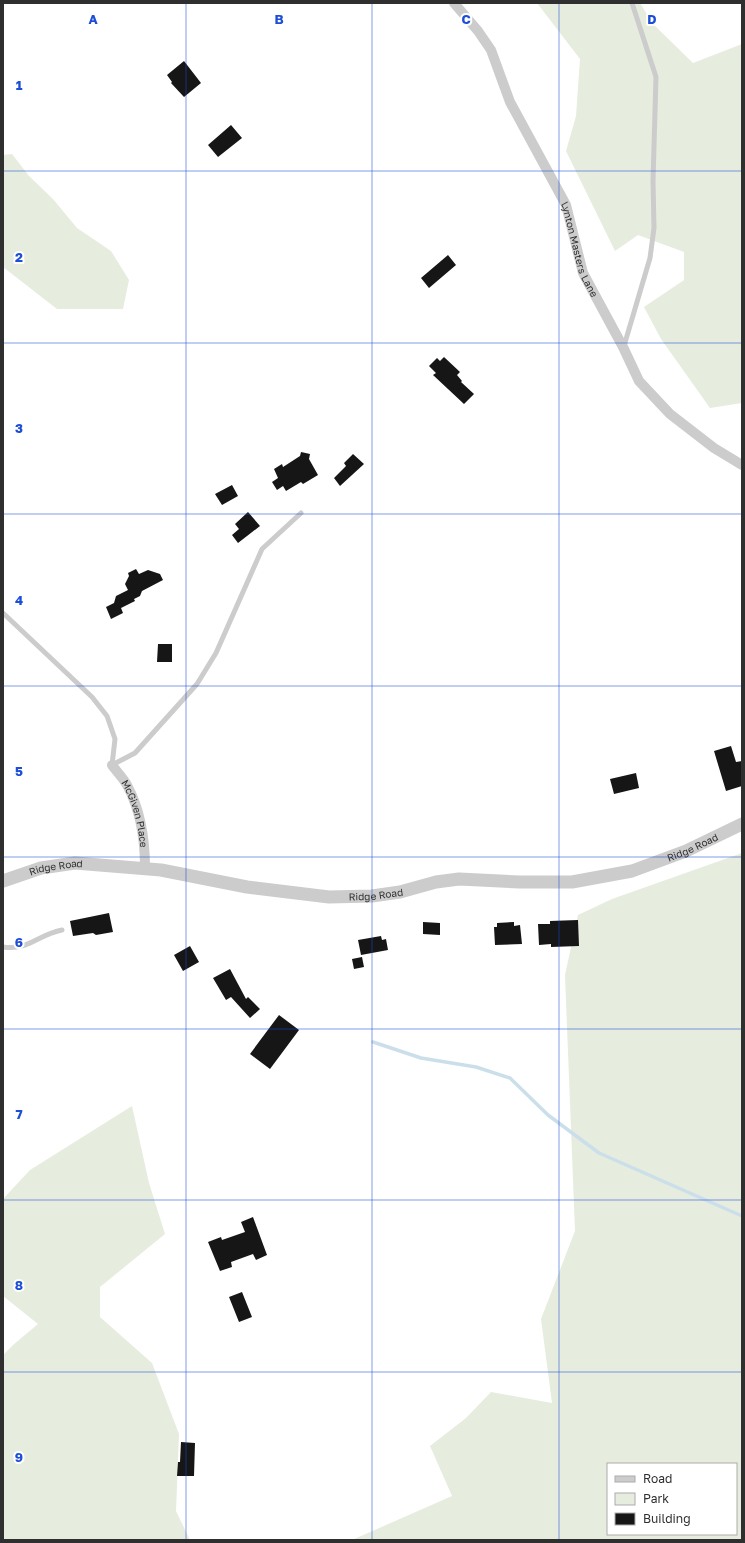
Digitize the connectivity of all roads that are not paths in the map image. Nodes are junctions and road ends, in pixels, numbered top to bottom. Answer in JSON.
{"nodes":[{"id":1,"x":454,"y":3,"type":"edge"},
{"id":2,"x":632,"y":3,"type":"edge"},
{"id":3,"x":624,"y":347,"type":"junction"},
{"id":4,"x":742,"y":465,"type":"edge"},
{"id":5,"x":301,"y":513,"type":"dead end"},
{"id":6,"x":3,"y":613,"type":"edge"},
{"id":7,"x":112,"y":765,"type":"junction"},
{"id":8,"x":742,"y":824,"type":"edge"},
{"id":9,"x":145,"y":868,"type":"junction"},
{"id":10,"x":3,"y":881,"type":"edge"},
{"id":11,"x":62,"y":930,"type":"dead end"},
{"id":12,"x":3,"y":947,"type":"edge"}],
"edges":[{"from":1,"to":3,"type":"street","name":"Lynton Masters Lane"},
{"from":2,"to":3,"type":"lane"},
{"from":3,"to":4,"type":"street","name":"Lynton Masters Lane"},
{"from":5,"to":7,"type":"lane"},
{"from":6,"to":7,"type":"lane"},
{"from":7,"to":9,"type":"street","name":"McGiven Place"},
{"from":8,"to":9,"type":"street","name":"Ridge Road"},
{"from":9,"to":10,"type":"street","name":"Ridge Road"},
{"from":11,"to":12,"type":"lane"}]}
